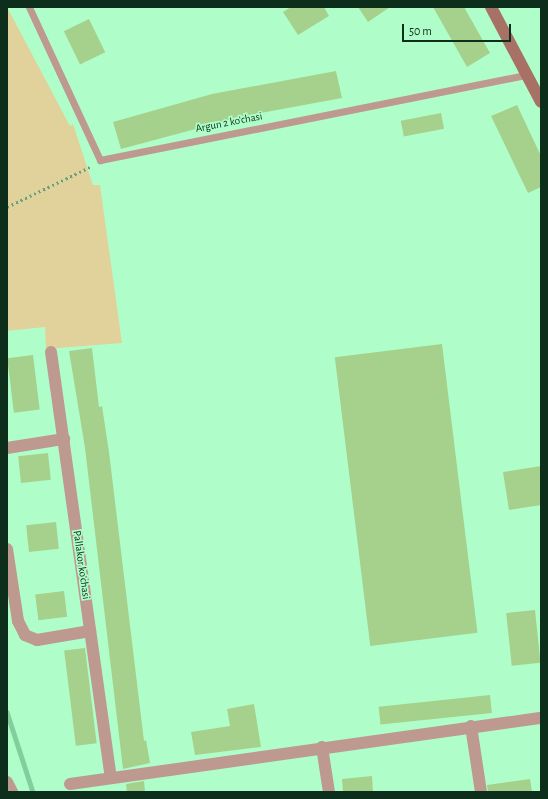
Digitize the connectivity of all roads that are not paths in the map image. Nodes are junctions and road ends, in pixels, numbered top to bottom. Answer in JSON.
{"nodes":[{"id":1,"x":29,"y":7,"type":"edge"},
{"id":2,"x":491,"y":7,"type":"edge"},
{"id":3,"x":527,"y":75,"type":"junction"},
{"id":4,"x":541,"y":102,"type":"edge"},
{"id":5,"x":51,"y":352,"type":"dead end"},
{"id":6,"x":64,"y":439,"type":"junction"},
{"id":7,"x":7,"y":448,"type":"edge"},
{"id":8,"x":7,"y":549,"type":"edge"},
{"id":9,"x":90,"y":631,"type":"junction"},
{"id":10,"x":541,"y":718,"type":"edge"},
{"id":11,"x":471,"y":726,"type":"junction"},
{"id":12,"x":322,"y":747,"type":"junction"},
{"id":13,"x":111,"y":777,"type":"junction"},
{"id":14,"x":7,"y":782,"type":"edge"},
{"id":15,"x":70,"y":784,"type":"dead end"},
{"id":16,"x":12,"y":792,"type":"edge"},
{"id":17,"x":328,"y":792,"type":"edge"},
{"id":18,"x":482,"y":792,"type":"edge"}],
"edges":[{"from":1,"to":3,"type":"lane","name":"Argun 2 ko'chasi"},
{"from":2,"to":3,"type":"street"},
{"from":3,"to":4,"type":"street"},
{"from":5,"to":6,"type":"street","name":"Pallakor ko'chasi"},
{"from":6,"to":7,"type":"street"},
{"from":6,"to":9,"type":"street","name":"Pallakor ko'chasi"},
{"from":8,"to":9,"type":"street"},
{"from":9,"to":13,"type":"street","name":"Pallakor ko'chasi"},
{"from":10,"to":11,"type":"street"},
{"from":11,"to":12,"type":"street"},
{"from":11,"to":18,"type":"street"},
{"from":12,"to":13,"type":"street"},
{"from":12,"to":17,"type":"street"},
{"from":13,"to":15,"type":"street"},
{"from":14,"to":16,"type":"street"}]}
